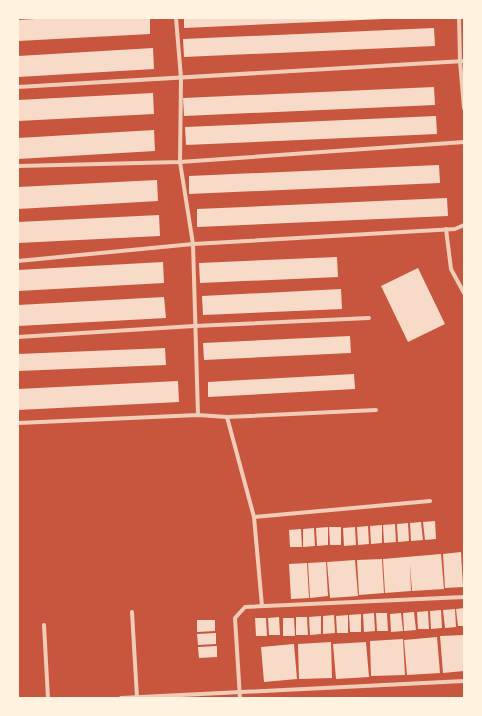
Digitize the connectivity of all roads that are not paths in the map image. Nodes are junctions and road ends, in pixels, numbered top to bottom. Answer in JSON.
{"nodes":[{"id":1,"x":176,"y":18,"type":"edge"},
{"id":2,"x":459,"y":18,"type":"edge"},
{"id":3,"x":462,"y":61,"type":"edge"},
{"id":4,"x":181,"y":78,"type":"junction"},
{"id":5,"x":18,"y":87,"type":"edge"},
{"id":6,"x":464,"y":108,"type":"edge"},
{"id":7,"x":464,"y":142,"type":"edge"},
{"id":8,"x":180,"y":162,"type":"junction"},
{"id":9,"x":18,"y":166,"type":"edge"},
{"id":10,"x":464,"y":225,"type":"edge"},
{"id":11,"x":446,"y":229,"type":"junction"},
{"id":12,"x":193,"y":244,"type":"junction"},
{"id":13,"x":18,"y":260,"type":"edge"},
{"id":14,"x":464,"y":293,"type":"edge"},
{"id":15,"x":368,"y":318,"type":"dead end"},
{"id":16,"x":194,"y":326,"type":"junction"},
{"id":17,"x":18,"y":337,"type":"edge"},
{"id":18,"x":376,"y":410,"type":"dead end"},
{"id":19,"x":198,"y":415,"type":"junction"},
{"id":20,"x":227,"y":417,"type":"junction"},
{"id":21,"x":18,"y":423,"type":"edge"},
{"id":22,"x":430,"y":501,"type":"dead end"},
{"id":23,"x":254,"y":517,"type":"junction"},
{"id":24,"x":464,"y":597,"type":"edge"},
{"id":25,"x":262,"y":606,"type":"junction"},
{"id":26,"x":132,"y":612,"type":"dead end"},
{"id":27,"x":44,"y":625,"type":"dead end"},
{"id":28,"x":464,"y":681,"type":"edge"},
{"id":29,"x":240,"y":692,"type":"junction"},
{"id":30,"x":48,"y":698,"type":"edge"},
{"id":31,"x":120,"y":698,"type":"edge"},
{"id":32,"x":137,"y":698,"type":"edge"},
{"id":33,"x":240,"y":698,"type":"edge"}],
"edges":[{"from":1,"to":4,"type":"street"},
{"from":2,"to":3,"type":"street"},
{"from":3,"to":4,"type":"street"},
{"from":3,"to":6,"type":"street"},
{"from":4,"to":5,"type":"street"},
{"from":4,"to":8,"type":"street"},
{"from":7,"to":8,"type":"street"},
{"from":8,"to":9,"type":"street"},
{"from":8,"to":12,"type":"street"},
{"from":10,"to":11,"type":"street"},
{"from":11,"to":12,"type":"street"},
{"from":11,"to":14,"type":"street"},
{"from":12,"to":13,"type":"street"},
{"from":12,"to":16,"type":"street"},
{"from":15,"to":16,"type":"street"},
{"from":16,"to":17,"type":"street"},
{"from":16,"to":19,"type":"street"},
{"from":18,"to":20,"type":"street"},
{"from":19,"to":20,"type":"street"},
{"from":19,"to":21,"type":"street"},
{"from":20,"to":23,"type":"street"},
{"from":22,"to":23,"type":"street"},
{"from":23,"to":25,"type":"street"},
{"from":24,"to":25,"type":"street"},
{"from":25,"to":29,"type":"street"},
{"from":26,"to":32,"type":"street"},
{"from":27,"to":30,"type":"street"},
{"from":28,"to":29,"type":"street"},
{"from":29,"to":32,"type":"street"},
{"from":29,"to":33,"type":"street"},
{"from":31,"to":32,"type":"street"}]}
